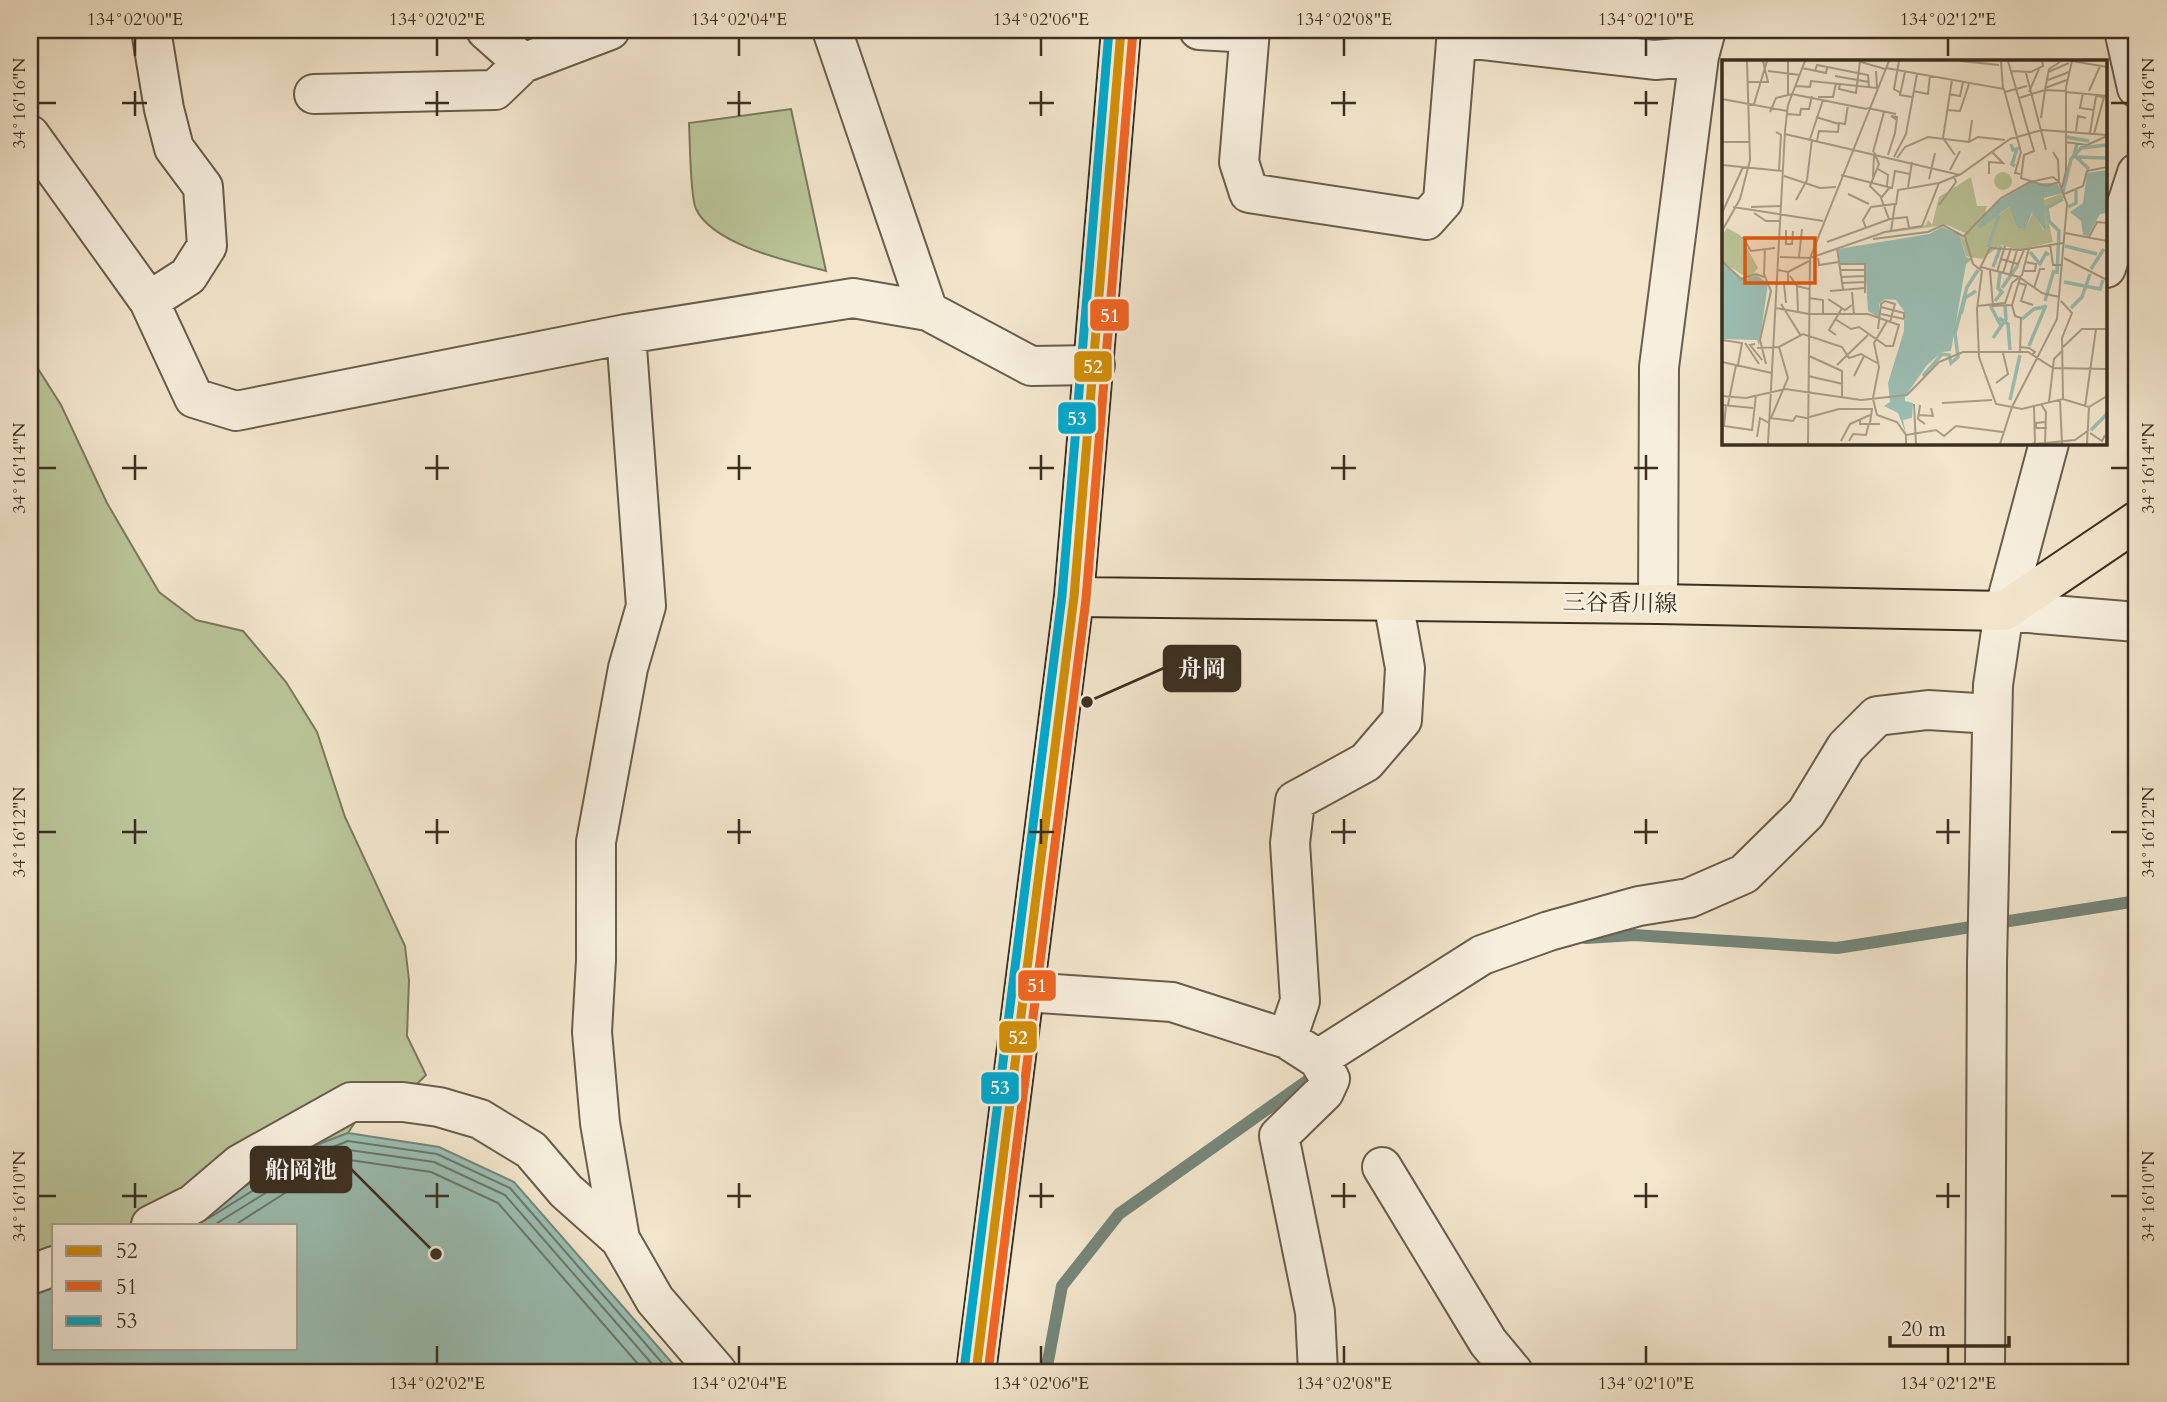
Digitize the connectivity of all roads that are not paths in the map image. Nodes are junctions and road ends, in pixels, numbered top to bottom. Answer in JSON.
{"nodes":[{"id":1,"x":151,"y":30,"type":"edge"},
{"id":2,"x":486,"y":30,"type":"edge"},
{"id":3,"x":610,"y":30,"type":"edge"},
{"id":4,"x":832,"y":30,"type":"edge"},
{"id":5,"x":1121,"y":30,"type":"edge"},
{"id":6,"x":1199,"y":30,"type":"edge"},
{"id":7,"x":2124,"y":30,"type":"edge"},
{"id":8,"x":1250,"y":32,"type":"edge"},
{"id":9,"x":1456,"y":34,"type":"edge"},
{"id":10,"x":1702,"y":43,"type":"edge"},
{"id":11,"x":523,"y":63,"type":"junction"},
{"id":12,"x":2137,"y":88,"type":"edge"},
{"id":13,"x":314,"y":94,"type":"dead end"},
{"id":14,"x":30,"y":135,"type":"edge"},
{"id":15,"x":2137,"y":173,"type":"edge"},
{"id":16,"x":2108,"y":262,"type":"edge"},
{"id":17,"x":149,"y":301,"type":"junction"},
{"id":18,"x":928,"y":311,"type":"junction"},
{"id":19,"x":626,"y":334,"type":"junction"},
{"id":20,"x":1095,"y":365,"type":"junction"},
{"id":21,"x":2049,"y":444,"type":"edge"},
{"id":22,"x":2137,"y":521,"type":"edge"},
{"id":23,"x":1074,"y":597,"type":"junction"},
{"id":24,"x":1393,"y":601,"type":"junction"},
{"id":25,"x":1658,"y":604,"type":"junction"},
{"id":26,"x":2004,"y":611,"type":"junction"},
{"id":27,"x":2137,"y":622,"type":"edge"},
{"id":28,"x":1992,"y":714,"type":"junction"},
{"id":29,"x":1024,"y":992,"type":"junction"},
{"id":30,"x":1314,"y":1060,"type":"junction"},
{"id":31,"x":1382,"y":1167,"type":"dead end"},
{"id":32,"x":153,"y":1224,"type":"edge"},
{"id":33,"x":620,"y":1239,"type":"junction"},
{"id":34,"x":52,"y":1267,"type":"edge"},
{"id":35,"x":30,"y":1275,"type":"edge"},
{"id":36,"x":717,"y":1372,"type":"edge"},
{"id":37,"x":976,"y":1372,"type":"edge"},
{"id":38,"x":1318,"y":1372,"type":"edge"},
{"id":39,"x":1513,"y":1372,"type":"edge"},
{"id":40,"x":1985,"y":1372,"type":"edge"}],
"edges":[{"from":1,"to":17,"type":"street"},
{"from":2,"to":11,"type":"street"},
{"from":3,"to":11,"type":"street"},
{"from":4,"to":18,"type":"street"},
{"from":5,"to":20,"type":"main road"},
{"from":6,"to":8,"type":"street"},
{"from":7,"to":12,"type":"street"},
{"from":8,"to":9,"type":"street"},
{"from":9,"to":10,"type":"street"},
{"from":10,"to":25,"type":"street"},
{"from":11,"to":13,"type":"street"},
{"from":14,"to":17,"type":"street"},
{"from":15,"to":16,"type":"street"},
{"from":17,"to":19,"type":"street"},
{"from":18,"to":19,"type":"street"},
{"from":18,"to":20,"type":"street"},
{"from":19,"to":33,"type":"street"},
{"from":20,"to":23,"type":"main road"},
{"from":21,"to":26,"type":"street"},
{"from":22,"to":26,"type":"main road"},
{"from":23,"to":24,"type":"main road","name":"三谷香川線"},
{"from":23,"to":29,"type":"main road"},
{"from":24,"to":25,"type":"main road","name":"三谷香川線"},
{"from":24,"to":30,"type":"street"},
{"from":25,"to":26,"type":"main road","name":"三谷香川線"},
{"from":26,"to":27,"type":"street"},
{"from":26,"to":28,"type":"street"},
{"from":28,"to":30,"type":"street"},
{"from":28,"to":40,"type":"street"},
{"from":29,"to":30,"type":"street"},
{"from":29,"to":37,"type":"main road"},
{"from":30,"to":38,"type":"street"},
{"from":31,"to":39,"type":"street"},
{"from":32,"to":33,"type":"street"},
{"from":33,"to":36,"type":"street"},
{"from":34,"to":35,"type":"street"}]}
